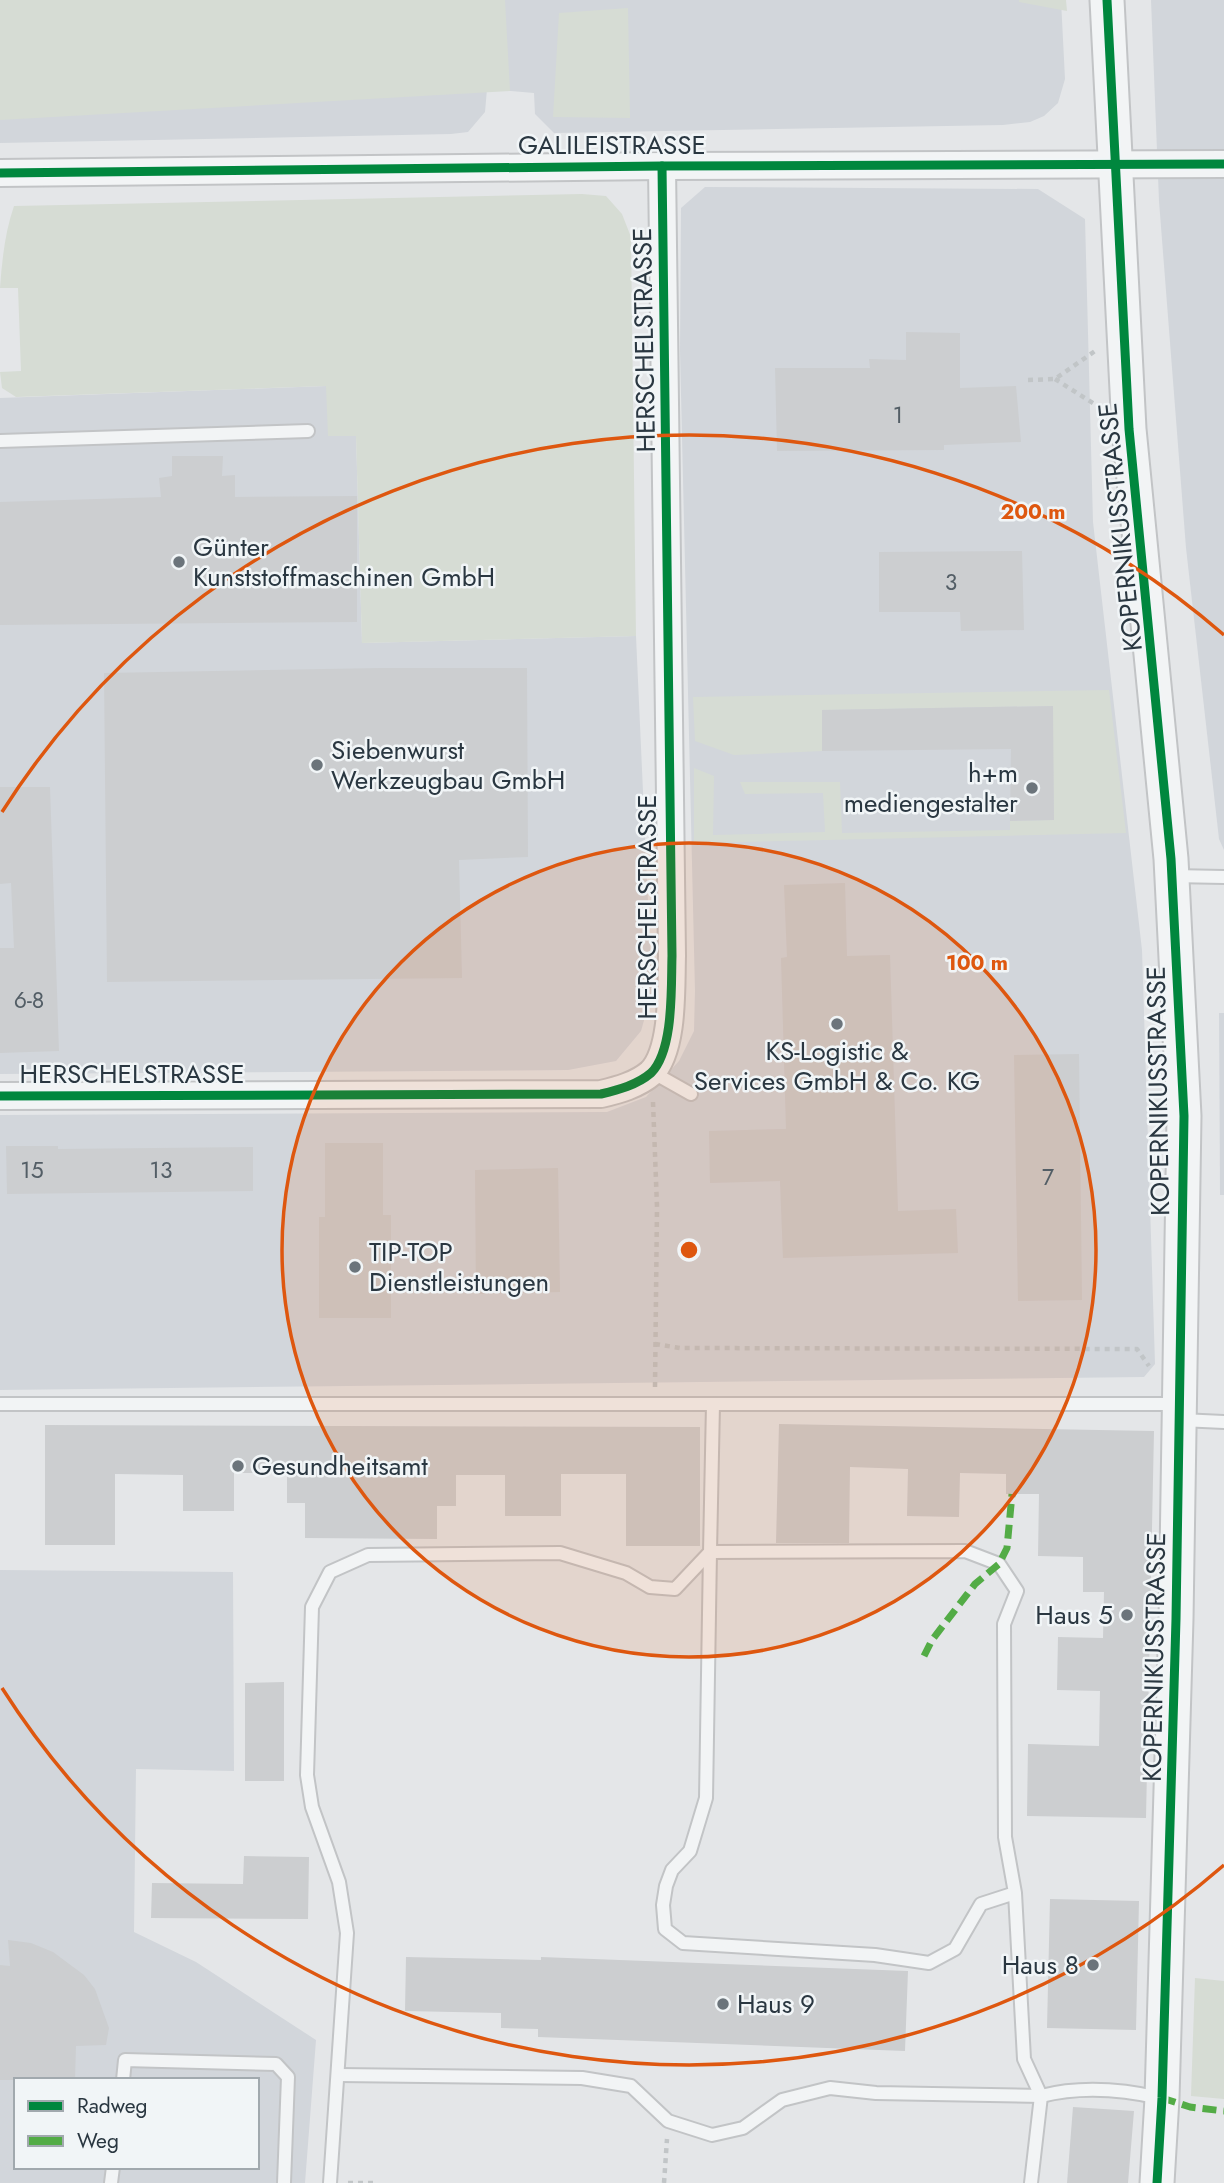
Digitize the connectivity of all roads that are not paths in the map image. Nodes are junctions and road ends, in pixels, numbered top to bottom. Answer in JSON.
{"nodes":[{"id":1,"x":1107,"y":0,"type":"edge"},
{"id":2,"x":1224,"y":164,"type":"edge"},
{"id":3,"x":662,"y":166,"type":"junction"},
{"id":4,"x":1115,"y":167,"type":"junction"},
{"id":5,"x":0,"y":173,"type":"edge"},
{"id":6,"x":308,"y":431,"type":"dead end"},
{"id":7,"x":0,"y":441,"type":"edge"},
{"id":8,"x":1172,"y":876,"type":"junction"},
{"id":9,"x":1224,"y":877,"type":"edge"},
{"id":10,"x":652,"y":1072,"type":"junction"},
{"id":11,"x":691,"y":1094,"type":"dead end"},
{"id":12,"x":0,"y":1096,"type":"edge"},
{"id":13,"x":0,"y":1404,"type":"edge"},
{"id":14,"x":713,"y":1404,"type":"junction"},
{"id":15,"x":1180,"y":1412,"type":"junction"},
{"id":16,"x":1224,"y":1422,"type":"edge"},
{"id":17,"x":710,"y":1552,"type":"junction"},
{"id":18,"x":1015,"y":1893,"type":"junction"},
{"id":19,"x":339,"y":2075,"type":"junction"},
{"id":20,"x":123,"y":2078,"type":"edge"},
{"id":21,"x":1041,"y":2096,"type":"junction"},
{"id":22,"x":1163,"y":2098,"type":"junction"},
{"id":23,"x":284,"y":2183,"type":"edge"},
{"id":24,"x":330,"y":2183,"type":"edge"},
{"id":25,"x":1031,"y":2183,"type":"edge"},
{"id":26,"x":1157,"y":2183,"type":"edge"}],
"edges":[{"from":1,"to":4,"type":"street","name":"KOPERNIKUSSTRASSE"},
{"from":2,"to":4,"type":"street","name":"GALILEISTRASSE"},
{"from":3,"to":4,"type":"street","name":"GALILEISTRASSE"},
{"from":3,"to":5,"type":"street","name":"GALILEISTRASSE"},
{"from":3,"to":10,"type":"street","name":"HERSCHELSTRASSE"},
{"from":4,"to":8,"type":"street","name":"KOPERNIKUSSTRASSE"},
{"from":6,"to":7,"type":"lane"},
{"from":8,"to":9,"type":"lane"},
{"from":8,"to":15,"type":"street","name":"KOPERNIKUSSTRASSE"},
{"from":10,"to":11,"type":"lane"},
{"from":10,"to":12,"type":"street","name":"HERSCHELSTRASSE"},
{"from":13,"to":14,"type":"lane"},
{"from":14,"to":15,"type":"lane"},
{"from":14,"to":17,"type":"lane"},
{"from":15,"to":16,"type":"lane"},
{"from":15,"to":22,"type":"street","name":"KOPERNIKUSSTRASSE"},
{"from":17,"to":18,"type":"lane"},
{"from":17,"to":18,"type":"lane"},
{"from":17,"to":19,"type":"lane"},
{"from":18,"to":21,"type":"lane"},
{"from":19,"to":21,"type":"lane"},
{"from":19,"to":24,"type":"lane"},
{"from":20,"to":23,"type":"lane"},
{"from":21,"to":22,"type":"lane"},
{"from":21,"to":25,"type":"lane"},
{"from":22,"to":26,"type":"street","name":"KOPERNIKUSSTRASSE"}]}
